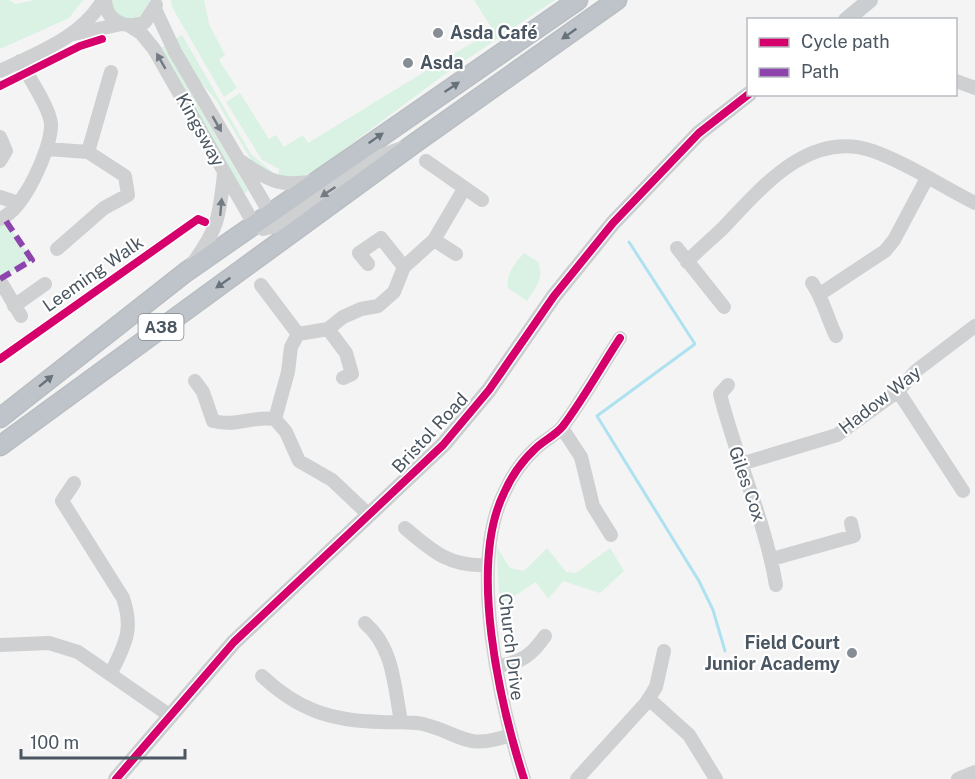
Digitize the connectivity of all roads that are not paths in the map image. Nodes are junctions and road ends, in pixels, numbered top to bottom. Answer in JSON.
{"nodes":[{"id":1,"x":104,"y":0,"type":"edge"},
{"id":2,"x":578,"y":0,"type":"edge"},
{"id":3,"x":617,"y":0,"type":"edge"},
{"id":4,"x":870,"y":0,"type":"edge"},
{"id":5,"x":156,"y":5,"type":"edge"},
{"id":6,"x":848,"y":18,"type":"edge"},
{"id":7,"x":126,"y":25,"type":"junction"},
{"id":8,"x":72,"y":34,"type":"junction"},
{"id":9,"x":20,"y":61,"type":"junction"},
{"id":10,"x":0,"y":71,"type":"edge"},
{"id":11,"x":111,"y":72,"type":"dead end"},
{"id":12,"x":957,"y":81,"type":"edge"},
{"id":13,"x":975,"y":88,"type":"edge"},
{"id":14,"x":747,"y":96,"type":"edge"},
{"id":15,"x":0,"y":136,"type":"edge"},
{"id":16,"x":415,"y":143,"type":"junction"},
{"id":17,"x":48,"y":149,"type":"junction"},
{"id":18,"x":88,"y":152,"type":"junction"},
{"id":19,"x":236,"y":157,"type":"junction"},
{"id":20,"x":0,"y":161,"type":"edge"},
{"id":21,"x":426,"y":161,"type":"dead end"},
{"id":22,"x":224,"y":174,"type":"junction"},
{"id":23,"x":927,"y":178,"type":"junction"},
{"id":24,"x":315,"y":181,"type":"junction"},
{"id":25,"x":464,"y":189,"type":"junction"},
{"id":26,"x":0,"y":197,"type":"edge"},
{"id":27,"x":482,"y":200,"type":"dead end"},
{"id":28,"x":18,"y":203,"type":"junction"},
{"id":29,"x":975,"y":203,"type":"edge"},
{"id":30,"x":0,"y":219,"type":"edge"},
{"id":31,"x":265,"y":222,"type":"junction"},
{"id":32,"x":434,"y":240,"type":"junction"},
{"id":33,"x":270,"y":248,"type":"junction"},
{"id":34,"x":676,"y":248,"type":"dead end"},
{"id":35,"x":57,"y":249,"type":"dead end"},
{"id":36,"x":456,"y":254,"type":"dead end"},
{"id":37,"x":687,"y":262,"type":"junction"},
{"id":38,"x":368,"y":264,"type":"dead end"},
{"id":39,"x":404,"y":267,"type":"junction"},
{"id":40,"x":186,"y":272,"type":"junction"},
{"id":41,"x":812,"y":283,"type":"dead end"},
{"id":42,"x":2,"y":284,"type":"dead end"},
{"id":43,"x":45,"y":284,"type":"dead end"},
{"id":44,"x":261,"y":285,"type":"dead end"},
{"id":45,"x":820,"y":294,"type":"junction"},
{"id":46,"x":11,"y":306,"type":"edge"},
{"id":47,"x":724,"y":307,"type":"dead end"},
{"id":48,"x":328,"y":329,"type":"junction"},
{"id":49,"x":973,"y":333,"type":"edge"},
{"id":50,"x":298,"y":334,"type":"junction"},
{"id":51,"x":836,"y":336,"type":"dead end"},
{"id":52,"x":620,"y":338,"type":"dead end"},
{"id":53,"x":343,"y":378,"type":"dead end"},
{"id":54,"x":195,"y":381,"type":"dead end"},
{"id":55,"x":728,"y":386,"type":"dead end"},
{"id":56,"x":898,"y":391,"type":"junction"},
{"id":57,"x":0,"y":418,"type":"edge"},
{"id":58,"x":275,"y":419,"type":"junction"},
{"id":59,"x":561,"y":428,"type":"junction"},
{"id":60,"x":0,"y":446,"type":"edge"},
{"id":61,"x":741,"y":464,"type":"junction"},
{"id":62,"x":74,"y":483,"type":"dead end"},
{"id":63,"x":963,"y":491,"type":"dead end"},
{"id":64,"x":368,"y":514,"type":"junction"},
{"id":65,"x":614,"y":514,"type":"dead end"},
{"id":66,"x":602,"y":521,"type":"junction"},
{"id":67,"x":851,"y":523,"type":"dead end"},
{"id":68,"x":405,"y":528,"type":"dead end"},
{"id":69,"x":611,"y":536,"type":"dead end"},
{"id":70,"x":772,"y":559,"type":"junction"},
{"id":71,"x":488,"y":565,"type":"junction"},
{"id":72,"x":776,"y":585,"type":"dead end"},
{"id":73,"x":365,"y":623,"type":"dead end"},
{"id":74,"x":545,"y":636,"type":"dead end"},
{"id":75,"x":0,"y":645,"type":"edge"},
{"id":76,"x":664,"y":651,"type":"dead end"},
{"id":77,"x":497,"y":666,"type":"junction"},
{"id":78,"x":111,"y":673,"type":"junction"},
{"id":79,"x":262,"y":676,"type":"dead end"},
{"id":80,"x":649,"y":699,"type":"junction"},
{"id":81,"x":169,"y":715,"type":"junction"},
{"id":82,"x":401,"y":722,"type":"junction"},
{"id":83,"x":510,"y":735,"type":"junction"},
{"id":84,"x":975,"y":772,"type":"edge"},
{"id":85,"x":585,"y":777,"type":"edge"},
{"id":86,"x":116,"y":779,"type":"edge"},
{"id":87,"x":524,"y":779,"type":"edge"},
{"id":88,"x":716,"y":779,"type":"edge"},
{"id":89,"x":958,"y":779,"type":"edge"}],
"edges":[{"from":1,"to":7,"type":"street","name":"Kingsway"},
{"from":1,"to":8,"type":"street"},
{"from":24,"to":2,"type":"highway","number":"A38","one_way":true},
{"from":3,"to":16,"type":"highway","number":"A38","one_way":true},
{"from":4,"to":6,"type":"main road"},
{"from":5,"to":7,"type":"street"},
{"from":5,"to":19,"type":"street","name":"Kingsway","one_way":true},
{"from":7,"to":8,"type":"street"},
{"from":22,"to":7,"type":"street","name":"Kingsway","one_way":true},
{"from":8,"to":9,"type":"street"},
{"from":9,"to":10,"type":"street"},
{"from":9,"to":17,"type":"street"},
{"from":11,"to":18,"type":"street"},
{"from":12,"to":13,"type":"street"},
{"from":14,"to":64,"type":"main road","name":"Bristol Road"},
{"from":15,"to":20,"type":"street"},
{"from":16,"to":31,"type":"street","one_way":true},
{"from":16,"to":33,"type":"highway","number":"A38"},
{"from":17,"to":18,"type":"street"},
{"from":17,"to":28,"type":"street"},
{"from":18,"to":35,"type":"street"},
{"from":19,"to":24,"type":"street"},
{"from":19,"to":31,"type":"street","name":"Kingsway"},
{"from":21,"to":25,"type":"street"},
{"from":22,"to":31,"type":"street","name":"Kingsway"},
{"from":40,"to":22,"type":"street","one_way":true},
{"from":23,"to":29,"type":"street"},
{"from":23,"to":37,"type":"street"},
{"from":23,"to":45,"type":"street"},
{"from":24,"to":31,"type":"highway","number":"A38"},
{"from":25,"to":27,"type":"street"},
{"from":25,"to":32,"type":"street"},
{"from":26,"to":28,"type":"street"},
{"from":28,"to":30,"type":"street"},
{"from":31,"to":33,"type":"street"},
{"from":31,"to":40,"type":"highway","number":"A38"},
{"from":32,"to":36,"type":"street"},
{"from":32,"to":39,"type":"street"},
{"from":33,"to":60,"type":"highway","number":"A38","one_way":true},
{"from":34,"to":37,"type":"street"},
{"from":37,"to":47,"type":"street"},
{"from":38,"to":39,"type":"street"},
{"from":39,"to":48,"type":"street"},
{"from":57,"to":40,"type":"highway","number":"A38","one_way":true},
{"from":41,"to":45,"type":"street"},
{"from":42,"to":46,"type":"street"},
{"from":43,"to":46,"type":"street"},
{"from":44,"to":50,"type":"street"},
{"from":45,"to":51,"type":"street"},
{"from":48,"to":50,"type":"street"},
{"from":48,"to":53,"type":"street"},
{"from":49,"to":56,"type":"street","name":"Hadow Way"},
{"from":50,"to":58,"type":"street"},
{"from":52,"to":59,"type":"street","name":"Church Drive"},
{"from":54,"to":58,"type":"street"},
{"from":55,"to":61,"type":"street","name":"Giles Cox"},
{"from":56,"to":61,"type":"street","name":"Hadow Way"},
{"from":56,"to":63,"type":"street"},
{"from":58,"to":64,"type":"street"},
{"from":59,"to":66,"type":"street"},
{"from":59,"to":71,"type":"street","name":"Church Drive"},
{"from":61,"to":70,"type":"street","name":"Giles Cox"},
{"from":62,"to":78,"type":"street"},
{"from":64,"to":81,"type":"main road","name":"Bristol Road"},
{"from":65,"to":66,"type":"street"},
{"from":66,"to":69,"type":"street"},
{"from":67,"to":70,"type":"street"},
{"from":68,"to":71,"type":"street"},
{"from":70,"to":72,"type":"street","name":"Giles Cox"},
{"from":71,"to":77,"type":"street","name":"Church Drive"},
{"from":73,"to":82,"type":"street"},
{"from":74,"to":77,"type":"street","name":"Church Drive"},
{"from":75,"to":78,"type":"street"},
{"from":76,"to":80,"type":"street"},
{"from":77,"to":83,"type":"street","name":"Church Drive"},
{"from":78,"to":81,"type":"street"},
{"from":79,"to":82,"type":"street"},
{"from":80,"to":85,"type":"street"},
{"from":80,"to":88,"type":"street"},
{"from":81,"to":86,"type":"main road","name":"Bristol Road"},
{"from":82,"to":83,"type":"street"},
{"from":83,"to":87,"type":"street","name":"Church Drive"},
{"from":84,"to":89,"type":"street"}]}
